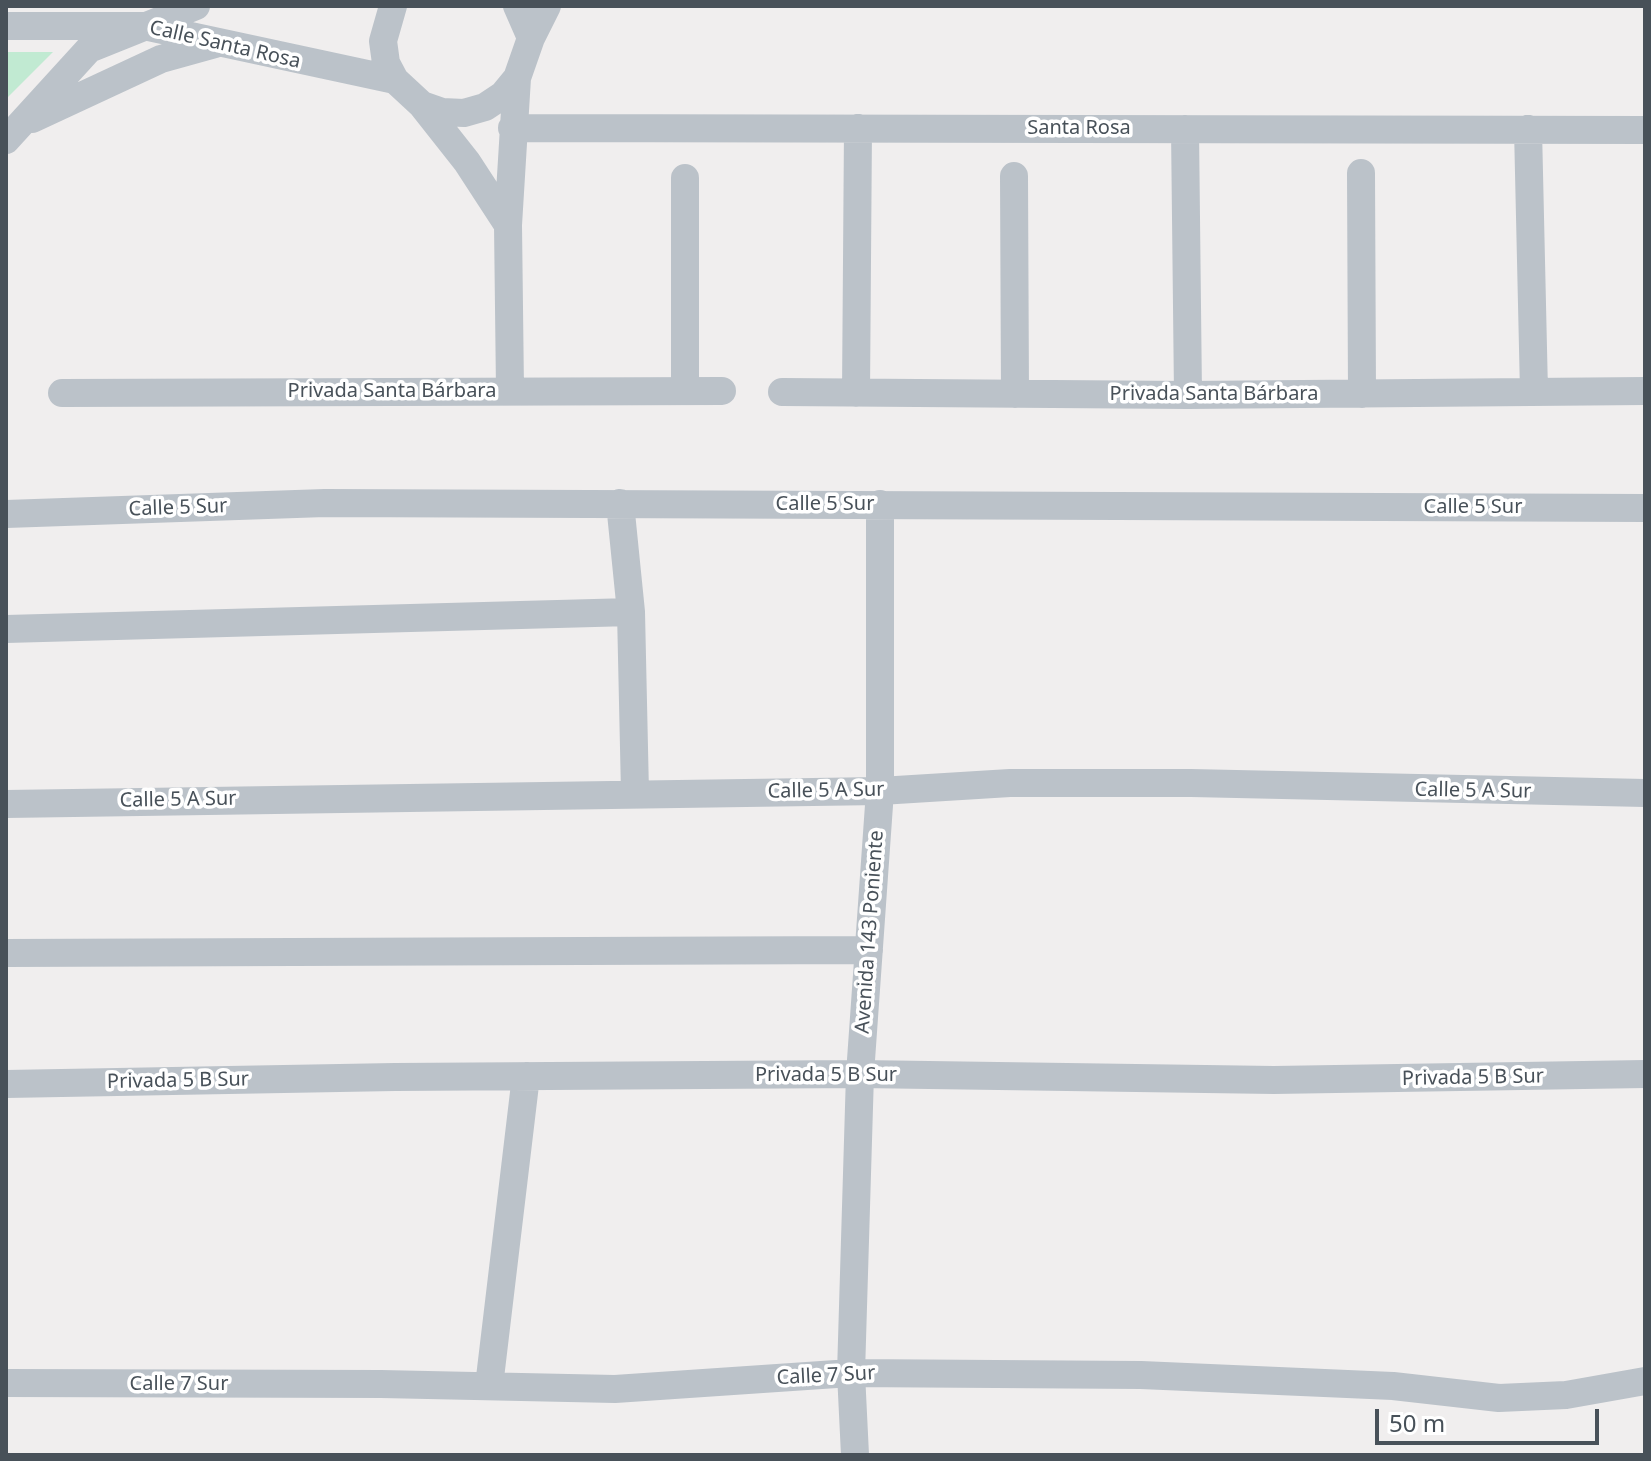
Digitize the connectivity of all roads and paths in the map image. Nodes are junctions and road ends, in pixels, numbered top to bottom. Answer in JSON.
{"nodes":[{"id":1,"x":196,"y":6,"type":"edge"},
{"id":2,"x":393,"y":6,"type":"edge"},
{"id":3,"x":517,"y":6,"type":"edge"},
{"id":4,"x":547,"y":6,"type":"edge"},
{"id":5,"x":6,"y":26,"type":"edge"},
{"id":6,"x":144,"y":26,"type":"junction"},
{"id":7,"x":531,"y":38,"type":"junction"},
{"id":8,"x":219,"y":43,"type":"junction"},
{"id":9,"x":517,"y":78,"type":"junction"},
{"id":10,"x":395,"y":80,"type":"junction"},
{"id":11,"x":422,"y":105,"type":"junction"},
{"id":12,"x":512,"y":128,"type":"junction"},
{"id":13,"x":858,"y":128,"type":"junction"},
{"id":14,"x":1185,"y":129,"type":"junction"},
{"id":15,"x":1528,"y":129,"type":"junction"},
{"id":16,"x":1645,"y":130,"type":"edge"},
{"id":17,"x":13,"y":132,"type":"edge"},
{"id":18,"x":1361,"y":173,"type":"dead end"},
{"id":19,"x":1014,"y":176,"type":"dead end"},
{"id":20,"x":685,"y":178,"type":"dead end"},
{"id":21,"x":508,"y":225,"type":"junction"},
{"id":22,"x":510,"y":390,"type":"junction"},
{"id":23,"x":685,"y":391,"type":"junction"},
{"id":24,"x":722,"y":391,"type":"dead end"},
{"id":25,"x":1645,"y":391,"type":"edge"},
{"id":26,"x":782,"y":392,"type":"dead end"},
{"id":27,"x":1534,"y":392,"type":"junction"},
{"id":28,"x":62,"y":393,"type":"dead end"},
{"id":29,"x":856,"y":393,"type":"junction"},
{"id":30,"x":1015,"y":394,"type":"junction"},
{"id":31,"x":1362,"y":394,"type":"junction"},
{"id":32,"x":1188,"y":395,"type":"junction"},
{"id":33,"x":620,"y":503,"type":"junction"},
{"id":34,"x":880,"y":504,"type":"junction"},
{"id":35,"x":1645,"y":508,"type":"edge"},
{"id":36,"x":6,"y":514,"type":"edge"},
{"id":37,"x":631,"y":612,"type":"junction"},
{"id":38,"x":6,"y":629,"type":"edge"},
{"id":39,"x":880,"y":791,"type":"junction"},
{"id":40,"x":635,"y":793,"type":"junction"},
{"id":41,"x":1645,"y":793,"type":"edge"},
{"id":42,"x":6,"y":804,"type":"edge"},
{"id":43,"x":869,"y":950,"type":"junction"},
{"id":44,"x":6,"y":953,"type":"edge"},
{"id":45,"x":860,"y":1074,"type":"junction"},
{"id":46,"x":1645,"y":1074,"type":"edge"},
{"id":47,"x":526,"y":1076,"type":"junction"},
{"id":48,"x":6,"y":1084,"type":"edge"},
{"id":49,"x":851,"y":1373,"type":"junction"},
{"id":50,"x":1645,"y":1381,"type":"edge"},
{"id":51,"x":6,"y":1383,"type":"edge"},
{"id":52,"x":489,"y":1386,"type":"junction"},
{"id":53,"x":855,"y":1455,"type":"edge"}],
"edges":[{"from":1,"to":6,"type":"street"},
{"from":2,"to":10,"type":"street"},
{"from":3,"to":7,"type":"street"},
{"from":4,"to":7,"type":"street"},
{"from":5,"to":6,"type":"street","name":"Calle Santa Rosa"},
{"from":6,"to":8,"type":"street","name":"Calle Santa Rosa"},
{"from":6,"to":17,"type":"street"},
{"from":7,"to":9,"type":"street"},
{"from":8,"to":10,"type":"street","name":"Calle Santa Rosa"},
{"from":8,"to":17,"type":"street"},
{"from":9,"to":11,"type":"street"},
{"from":9,"to":12,"type":"street"},
{"from":10,"to":11,"type":"street"},
{"from":11,"to":21,"type":"street"},
{"from":12,"to":13,"type":"street","name":"Santa Rosa"},
{"from":12,"to":21,"type":"street"},
{"from":13,"to":14,"type":"street","name":"Santa Rosa"},
{"from":13,"to":29,"type":"street"},
{"from":14,"to":15,"type":"street","name":"Santa Rosa"},
{"from":14,"to":32,"type":"street"},
{"from":15,"to":16,"type":"street","name":"Santa Rosa"},
{"from":15,"to":27,"type":"street"},
{"from":18,"to":31,"type":"street"},
{"from":19,"to":30,"type":"street"},
{"from":20,"to":23,"type":"street"},
{"from":21,"to":22,"type":"street"},
{"from":22,"to":23,"type":"street","name":"Privada Santa Bárbara"},
{"from":22,"to":28,"type":"street","name":"Privada Santa Bárbara"},
{"from":23,"to":24,"type":"street","name":"Privada Santa Bárbara"},
{"from":25,"to":27,"type":"street","name":"Privada Santa Bárbara"},
{"from":26,"to":29,"type":"street","name":"Privada Santa Bárbara"},
{"from":27,"to":31,"type":"street","name":"Privada Santa Bárbara"},
{"from":29,"to":30,"type":"street","name":"Privada Santa Bárbara"},
{"from":30,"to":32,"type":"street","name":"Privada Santa Bárbara"},
{"from":31,"to":32,"type":"street","name":"Privada Santa Bárbara"},
{"from":33,"to":34,"type":"street","name":"Calle 5 Sur"},
{"from":33,"to":36,"type":"street","name":"Calle 5 Sur"},
{"from":33,"to":37,"type":"street"},
{"from":34,"to":35,"type":"street","name":"Calle 5 Sur"},
{"from":34,"to":39,"type":"street","name":"Avenida 143 Poniente"},
{"from":37,"to":38,"type":"street"},
{"from":37,"to":40,"type":"street"},
{"from":39,"to":40,"type":"street","name":"Calle 5 A Sur"},
{"from":39,"to":41,"type":"street","name":"Calle 5 A Sur"},
{"from":39,"to":43,"type":"street","name":"Avenida 143 Poniente"},
{"from":40,"to":42,"type":"street","name":"Calle 5 A Sur"},
{"from":43,"to":44,"type":"street"},
{"from":43,"to":45,"type":"street","name":"Avenida 143 Poniente"},
{"from":45,"to":46,"type":"street","name":"Privada 5 B Sur"},
{"from":45,"to":47,"type":"street","name":"Privada 5 B Sur"},
{"from":45,"to":49,"type":"street","name":"Avenida 143 Poniente"},
{"from":47,"to":48,"type":"street","name":"Privada 5 B Sur"},
{"from":47,"to":52,"type":"street"},
{"from":49,"to":50,"type":"street","name":"Calle 7 Sur"},
{"from":49,"to":52,"type":"street","name":"Calle 7 Sur"},
{"from":49,"to":53,"type":"street","name":"Avenida 143 Poniente"},
{"from":51,"to":52,"type":"street","name":"Calle 7 Sur"}]}
